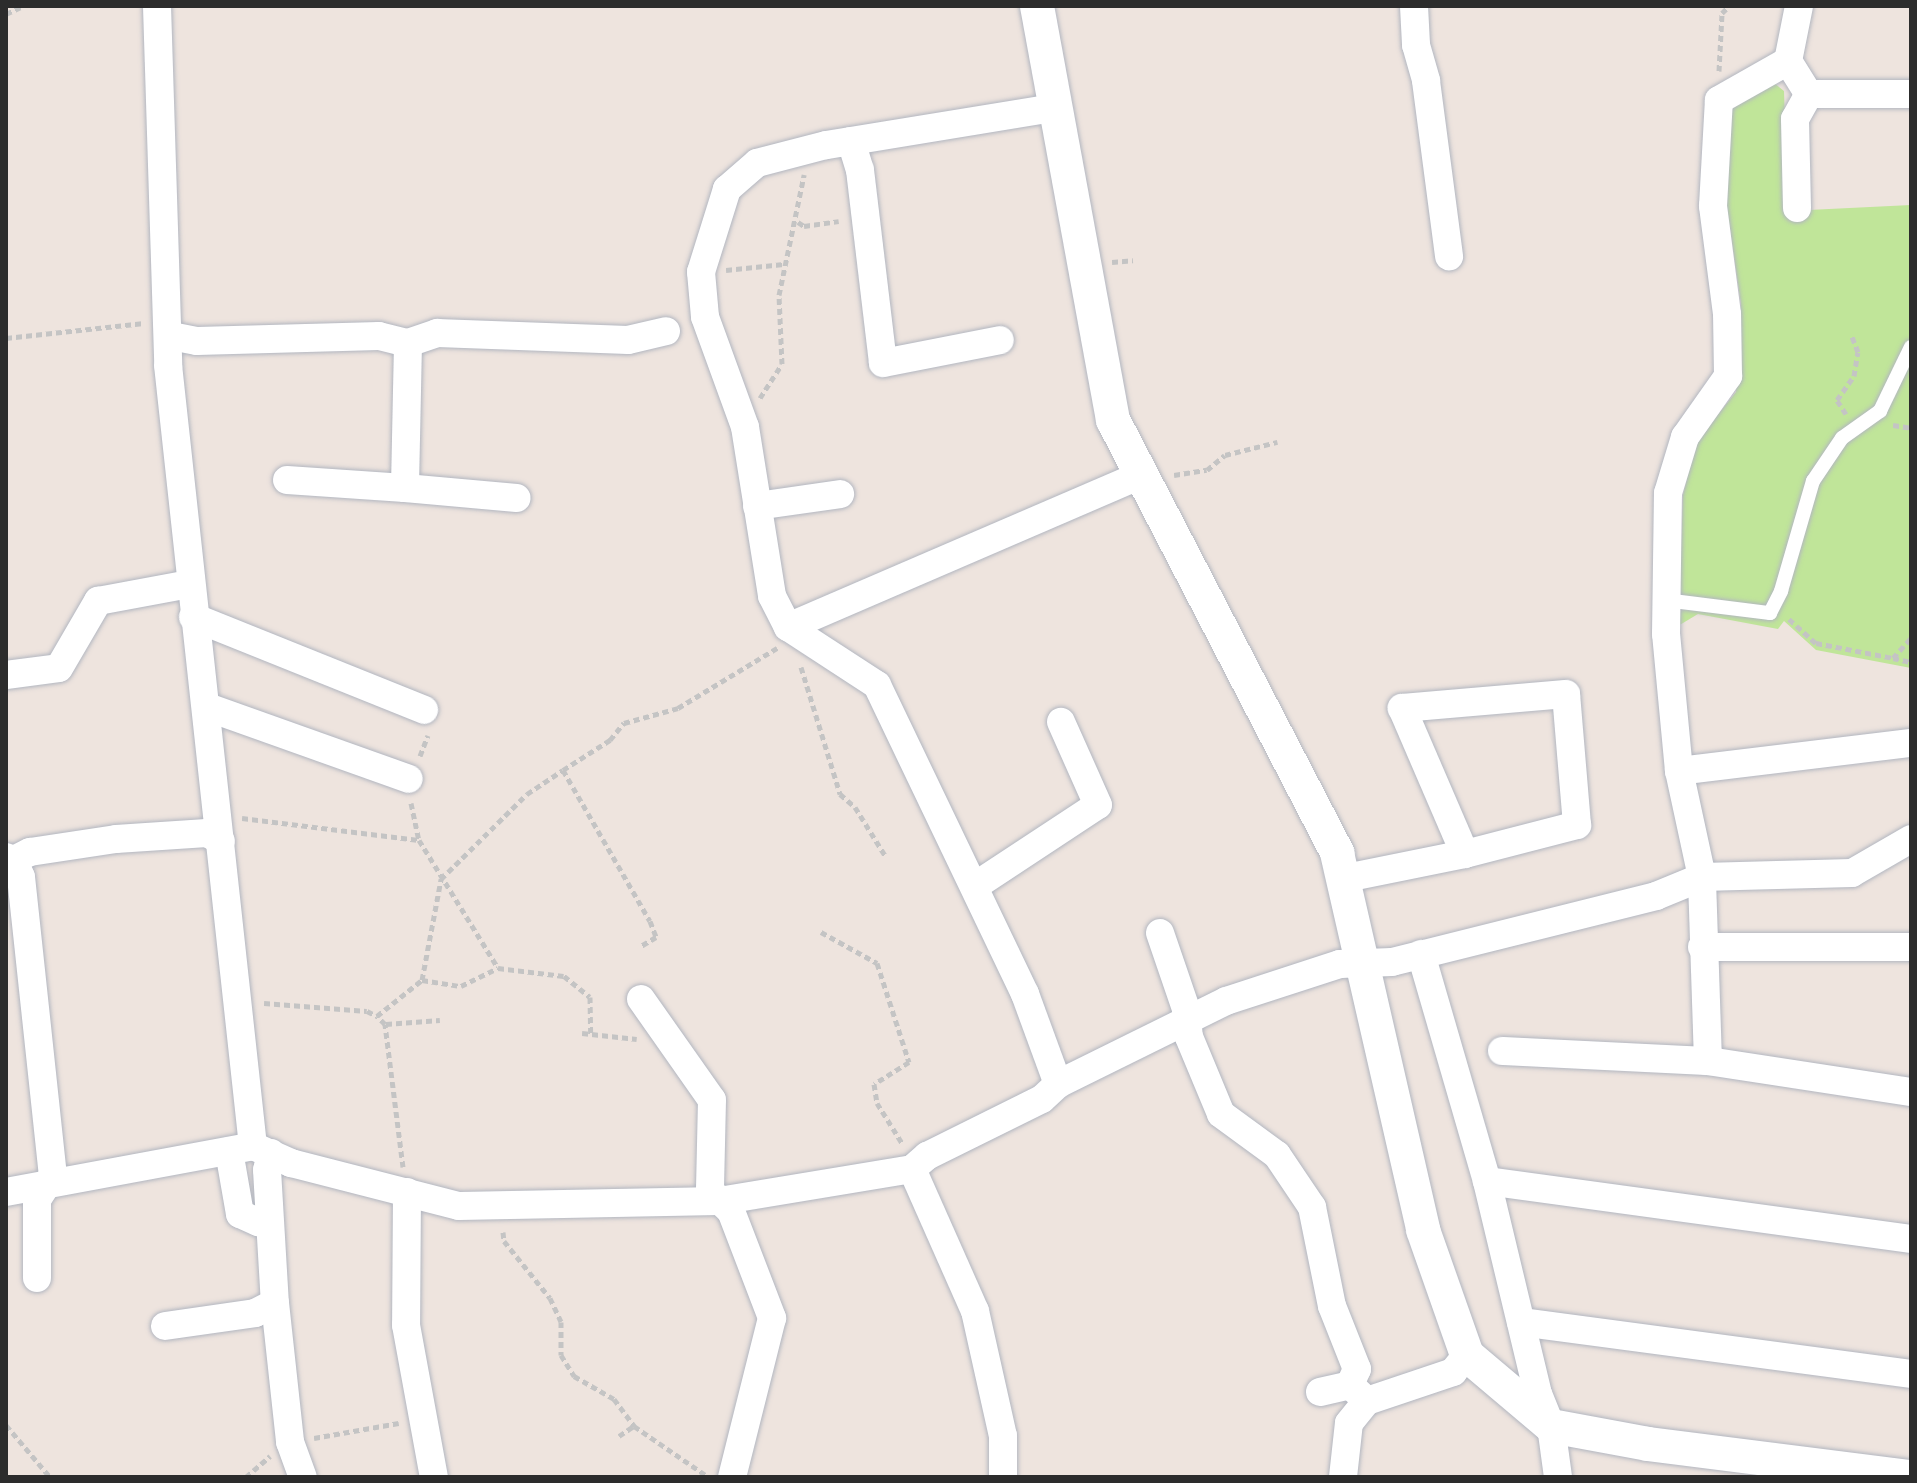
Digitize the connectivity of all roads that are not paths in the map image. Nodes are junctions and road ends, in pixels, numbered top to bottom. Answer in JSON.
{"nodes":[{"id":1,"x":157,"y":6,"type":"edge"},
{"id":2,"x":1037,"y":6,"type":"edge"},
{"id":3,"x":1414,"y":6,"type":"edge"},
{"id":4,"x":1792,"y":7,"type":"edge"},
{"id":5,"x":1788,"y":61,"type":"junction"},
{"id":6,"x":1809,"y":94,"type":"junction"},
{"id":7,"x":1911,"y":94,"type":"edge"},
{"id":8,"x":1053,"y":108,"type":"junction"},
{"id":9,"x":851,"y":141,"type":"junction"},
{"id":10,"x":1797,"y":208,"type":"dead end"},
{"id":11,"x":1449,"y":256,"type":"dead end"},
{"id":12,"x":666,"y":331,"type":"dead end"},
{"id":13,"x":171,"y":336,"type":"junction"},
{"id":14,"x":1000,"y":340,"type":"dead end"},
{"id":15,"x":408,"y":343,"type":"junction"},
{"id":16,"x":1911,"y":347,"type":"edge"},
{"id":17,"x":287,"y":480,"type":"dead end"},
{"id":18,"x":1143,"y":485,"type":"junction"},
{"id":19,"x":405,"y":488,"type":"junction"},
{"id":20,"x":840,"y":494,"type":"dead end"},
{"id":21,"x":517,"y":498,"type":"dead end"},
{"id":22,"x":757,"y":506,"type":"junction"},
{"id":23,"x":189,"y":584,"type":"junction"},
{"id":24,"x":1665,"y":600,"type":"junction"},
{"id":25,"x":193,"y":617,"type":"junction"},
{"id":26,"x":788,"y":627,"type":"junction"},
{"id":27,"x":6,"y":675,"type":"edge"},
{"id":28,"x":207,"y":707,"type":"junction"},
{"id":29,"x":424,"y":710,"type":"road end"},
{"id":30,"x":1061,"y":722,"type":"dead end"},
{"id":31,"x":1911,"y":743,"type":"edge"},
{"id":32,"x":1679,"y":771,"type":"junction"},
{"id":33,"x":409,"y":779,"type":"road end"},
{"id":34,"x":220,"y":828,"type":"junction"},
{"id":35,"x":1911,"y":839,"type":"edge"},
{"id":36,"x":1465,"y":854,"type":"junction"},
{"id":37,"x":10,"y":858,"type":"edge"},
{"id":38,"x":1702,"y":877,"type":"junction"},
{"id":39,"x":1346,"y":878,"type":"junction"},
{"id":40,"x":975,"y":886,"type":"junction"},
{"id":41,"x":1160,"y":933,"type":"dead end"},
{"id":42,"x":1702,"y":947,"type":"junction"},
{"id":43,"x":1911,"y":947,"type":"edge"},
{"id":44,"x":1421,"y":954,"type":"junction"},
{"id":45,"x":1365,"y":962,"type":"junction"},
{"id":46,"x":641,"y":999,"type":"dead end"},
{"id":47,"x":1189,"y":1020,"type":"junction"},
{"id":48,"x":1502,"y":1051,"type":"dead end"},
{"id":49,"x":1708,"y":1061,"type":"junction"},
{"id":50,"x":1058,"y":1084,"type":"junction"},
{"id":51,"x":1911,"y":1092,"type":"edge"},
{"id":52,"x":251,"y":1150,"type":"junction"},
{"id":53,"x":912,"y":1169,"type":"junction"},
{"id":54,"x":1487,"y":1181,"type":"junction"},
{"id":55,"x":43,"y":1186,"type":"junction"},
{"id":56,"x":6,"y":1192,"type":"edge"},
{"id":57,"x":407,"y":1192,"type":"junction"},
{"id":58,"x":719,"y":1201,"type":"junction"},
{"id":59,"x":268,"y":1220,"type":"junction"},
{"id":60,"x":1911,"y":1239,"type":"edge"},
{"id":61,"x":37,"y":1278,"type":"dead end"},
{"id":62,"x":275,"y":1303,"type":"junction"},
{"id":63,"x":1521,"y":1322,"type":"junction"},
{"id":64,"x":165,"y":1326,"type":"dead end"},
{"id":65,"x":1467,"y":1355,"type":"junction"},
{"id":66,"x":1911,"y":1374,"type":"edge"},
{"id":67,"x":1320,"y":1392,"type":"dead end"},
{"id":68,"x":1358,"y":1393,"type":"junction"},
{"id":69,"x":1551,"y":1426,"type":"junction"},
{"id":70,"x":303,"y":1477,"type":"edge"},
{"id":71,"x":434,"y":1477,"type":"edge"},
{"id":72,"x":732,"y":1477,"type":"edge"},
{"id":73,"x":1003,"y":1477,"type":"edge"},
{"id":74,"x":1343,"y":1477,"type":"edge"},
{"id":75,"x":1558,"y":1477,"type":"edge"},
{"id":76,"x":1911,"y":1477,"type":"edge"}],
"edges":[{"from":1,"to":13,"type":"street"},
{"from":2,"to":8,"type":"street"},
{"from":3,"to":11,"type":"street"},
{"from":4,"to":5,"type":"street"},
{"from":5,"to":6,"type":"street"},
{"from":5,"to":24,"type":"street"},
{"from":6,"to":7,"type":"street"},
{"from":6,"to":10,"type":"street"},
{"from":8,"to":9,"type":"street"},
{"from":8,"to":18,"type":"street"},
{"from":9,"to":14,"type":"street"},
{"from":9,"to":22,"type":"street"},
{"from":12,"to":15,"type":"street"},
{"from":13,"to":15,"type":"street"},
{"from":13,"to":23,"type":"street"},
{"from":15,"to":19,"type":"street"},
{"from":16,"to":24,"type":"lane"},
{"from":17,"to":19,"type":"street"},
{"from":18,"to":26,"type":"street"},
{"from":18,"to":39,"type":"street"},
{"from":19,"to":21,"type":"street"},
{"from":20,"to":22,"type":"street"},
{"from":22,"to":26,"type":"street"},
{"from":23,"to":25,"type":"street"},
{"from":23,"to":27,"type":"street"},
{"from":24,"to":32,"type":"street"},
{"from":25,"to":28,"type":"street"},
{"from":25,"to":29,"type":"street"},
{"from":26,"to":40,"type":"street"},
{"from":28,"to":33,"type":"street"},
{"from":28,"to":34,"type":"street"},
{"from":30,"to":40,"type":"street"},
{"from":31,"to":32,"type":"street"},
{"from":32,"to":38,"type":"street"},
{"from":34,"to":37,"type":"street"},
{"from":34,"to":52,"type":"street"},
{"from":35,"to":38,"type":"street"},
{"from":36,"to":36,"type":"street"},
{"from":36,"to":39,"type":"street"},
{"from":37,"to":55,"type":"street"},
{"from":38,"to":42,"type":"street"},
{"from":38,"to":44,"type":"street"},
{"from":39,"to":45,"type":"street"},
{"from":40,"to":50,"type":"street"},
{"from":41,"to":47,"type":"street"},
{"from":42,"to":43,"type":"street"},
{"from":42,"to":49,"type":"street"},
{"from":44,"to":45,"type":"street"},
{"from":44,"to":54,"type":"street"},
{"from":45,"to":47,"type":"street"},
{"from":45,"to":65,"type":"street"},
{"from":46,"to":58,"type":"street"},
{"from":47,"to":50,"type":"street"},
{"from":47,"to":68,"type":"street"},
{"from":48,"to":49,"type":"street"},
{"from":49,"to":51,"type":"street"},
{"from":50,"to":53,"type":"street"},
{"from":52,"to":55,"type":"street"},
{"from":52,"to":57,"type":"street"},
{"from":52,"to":59,"type":"street"},
{"from":52,"to":59,"type":"street"},
{"from":53,"to":58,"type":"street"},
{"from":53,"to":73,"type":"street"},
{"from":54,"to":60,"type":"street"},
{"from":54,"to":63,"type":"street"},
{"from":55,"to":56,"type":"street"},
{"from":55,"to":61,"type":"street"},
{"from":57,"to":58,"type":"street"},
{"from":57,"to":71,"type":"street"},
{"from":58,"to":72,"type":"street"},
{"from":59,"to":62,"type":"street"},
{"from":62,"to":64,"type":"street"},
{"from":62,"to":70,"type":"street"},
{"from":63,"to":66,"type":"street"},
{"from":63,"to":69,"type":"street"},
{"from":65,"to":68,"type":"street"},
{"from":65,"to":69,"type":"street"},
{"from":67,"to":68,"type":"street"},
{"from":68,"to":74,"type":"street"},
{"from":69,"to":75,"type":"street"},
{"from":69,"to":76,"type":"street"}]}
